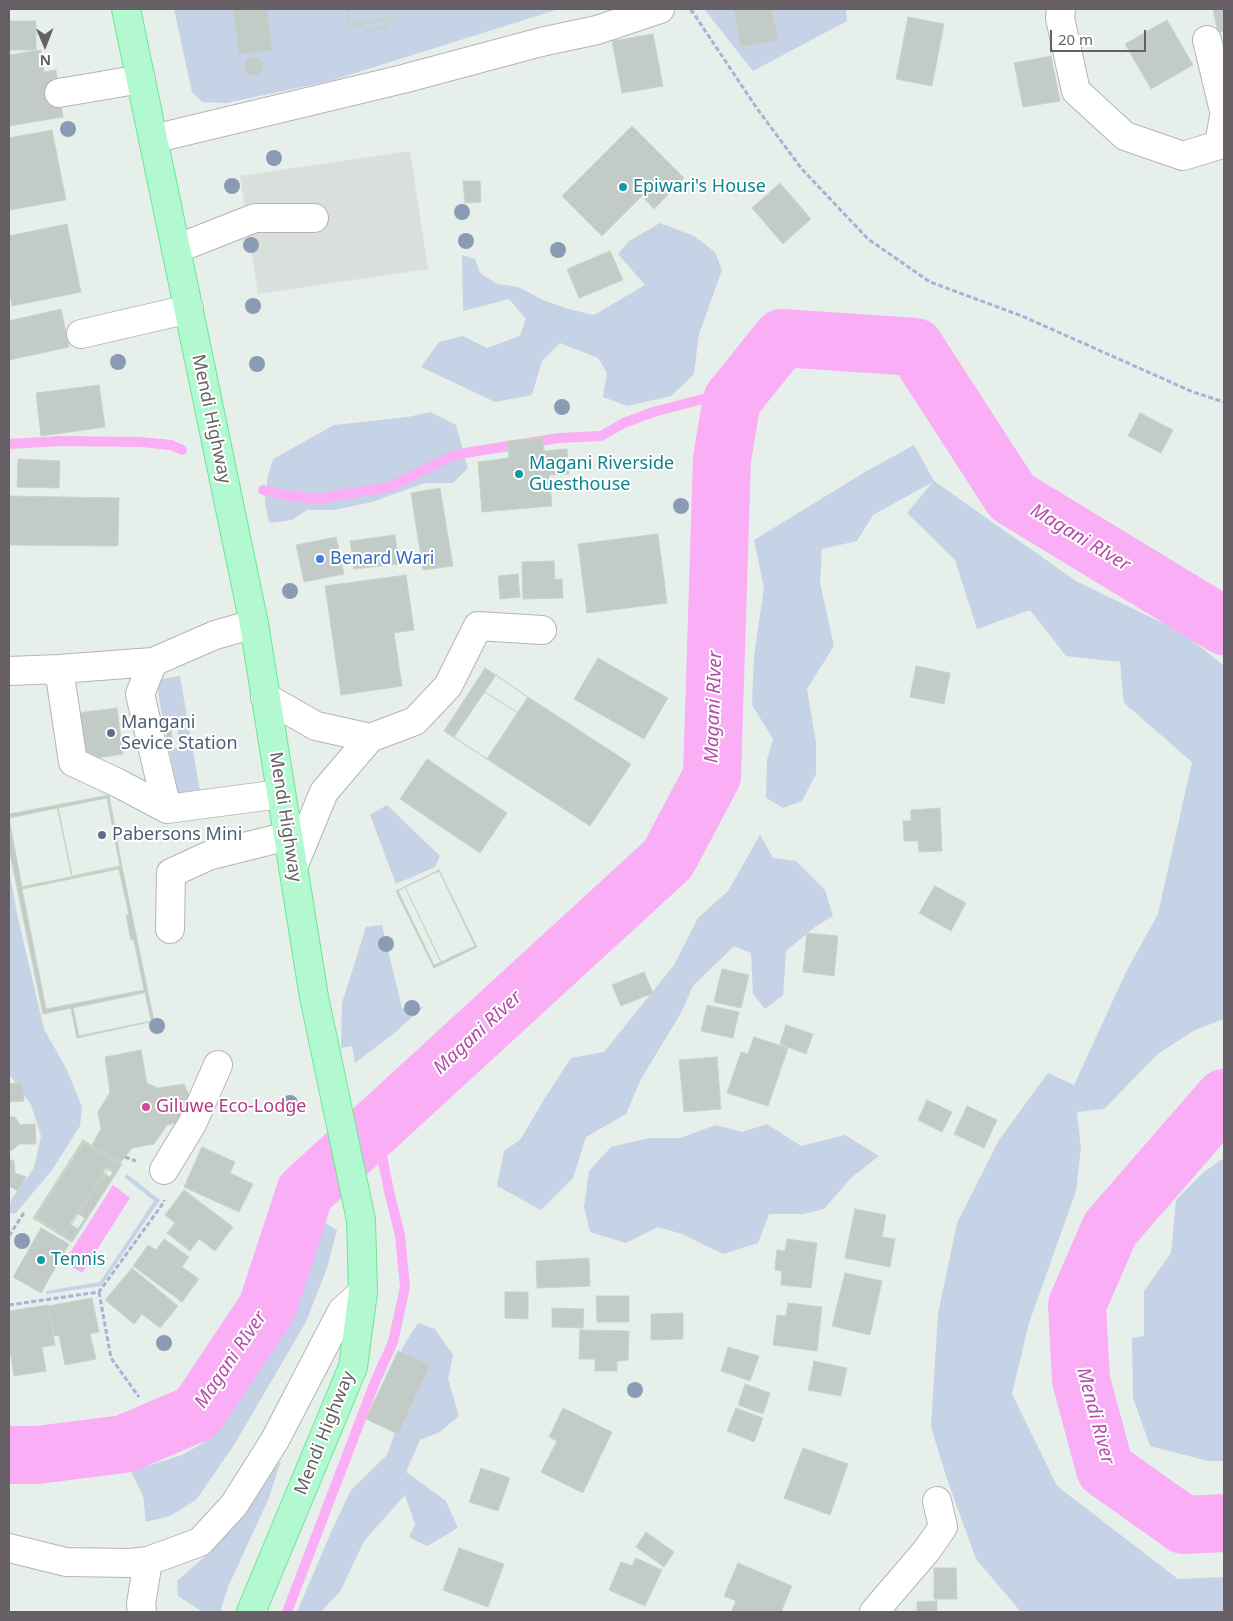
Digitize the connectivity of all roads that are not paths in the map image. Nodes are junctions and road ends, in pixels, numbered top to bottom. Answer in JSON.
{"nodes":[{"id":1,"x":126,"y":9,"type":"edge"},
{"id":2,"x":671,"y":9,"type":"edge"},
{"id":3,"x":1061,"y":9,"type":"edge"},
{"id":4,"x":1207,"y":40,"type":"dead end"},
{"id":5,"x":140,"y":79,"type":"junction"},
{"id":6,"x":59,"y":93,"type":"dead end"},
{"id":7,"x":1224,"y":111,"type":"edge"},
{"id":8,"x":1224,"y":116,"type":"edge"},
{"id":9,"x":153,"y":139,"type":"junction"},
{"id":10,"x":314,"y":218,"type":"dead end"},
{"id":11,"x":176,"y":249,"type":"junction"},
{"id":12,"x":189,"y":309,"type":"junction"},
{"id":13,"x":81,"y":334,"type":"dead end"},
{"id":14,"x":254,"y":624,"type":"junction"},
{"id":15,"x":542,"y":630,"type":"dead end"},
{"id":16,"x":153,"y":662,"type":"junction"},
{"id":17,"x":58,"y":669,"type":"junction"},
{"id":18,"x":9,"y":671,"type":"edge"},
{"id":19,"x":265,"y":697,"type":"junction"},
{"id":20,"x":370,"y":738,"type":"junction"},
{"id":21,"x":280,"y":794,"type":"junction"},
{"id":22,"x":166,"y":809,"type":"junction"},
{"id":23,"x":288,"y":836,"type":"junction"},
{"id":24,"x":293,"y":868,"type":"junction"},
{"id":25,"x":170,"y":929,"type":"dead end"},
{"id":26,"x":218,"y":1065,"type":"dead end"},
{"id":27,"x":164,"y":1170,"type":"road end"},
{"id":28,"x":363,"y":1292,"type":"junction"},
{"id":29,"x":937,"y":1501,"type":"dead end"},
{"id":30,"x":9,"y":1548,"type":"edge"},
{"id":31,"x":148,"y":1561,"type":"junction"},
{"id":32,"x":137,"y":1610,"type":"edge"},
{"id":33,"x":251,"y":1612,"type":"edge"},
{"id":34,"x":874,"y":1612,"type":"edge"}],
"edges":[{"from":1,"to":5,"type":"main road","name":"Mendi Highway"},
{"from":2,"to":9,"type":"street"},
{"from":3,"to":8,"type":"street"},
{"from":4,"to":7,"type":"street"},
{"from":5,"to":6,"type":"street"},
{"from":5,"to":9,"type":"main road","name":"Mendi Highway"},
{"from":9,"to":11,"type":"main road","name":"Mendi Highway"},
{"from":10,"to":11,"type":"street"},
{"from":11,"to":12,"type":"main road","name":"Mendi Highway"},
{"from":12,"to":13,"type":"street"},
{"from":12,"to":14,"type":"main road","name":"Mendi Highway"},
{"from":14,"to":16,"type":"street"},
{"from":14,"to":19,"type":"main road","name":"Mendi Highway"},
{"from":15,"to":20,"type":"street"},
{"from":16,"to":17,"type":"street"},
{"from":16,"to":22,"type":"street"},
{"from":17,"to":18,"type":"street"},
{"from":17,"to":22,"type":"street"},
{"from":19,"to":20,"type":"street"},
{"from":19,"to":21,"type":"main road","name":"Mendi Highway"},
{"from":20,"to":24,"type":"street"},
{"from":21,"to":22,"type":"street"},
{"from":21,"to":23,"type":"main road","name":"Mendi Highway"},
{"from":23,"to":24,"type":"main road","name":"Mendi Highway"},
{"from":23,"to":25,"type":"street"},
{"from":24,"to":28,"type":"main road","name":"Mendi Highway"},
{"from":26,"to":27,"type":"street"},
{"from":28,"to":31,"type":"street"},
{"from":28,"to":33,"type":"main road","name":"Mendi Highway"},
{"from":29,"to":34,"type":"street"},
{"from":30,"to":31,"type":"street"},
{"from":31,"to":32,"type":"street"}]}
